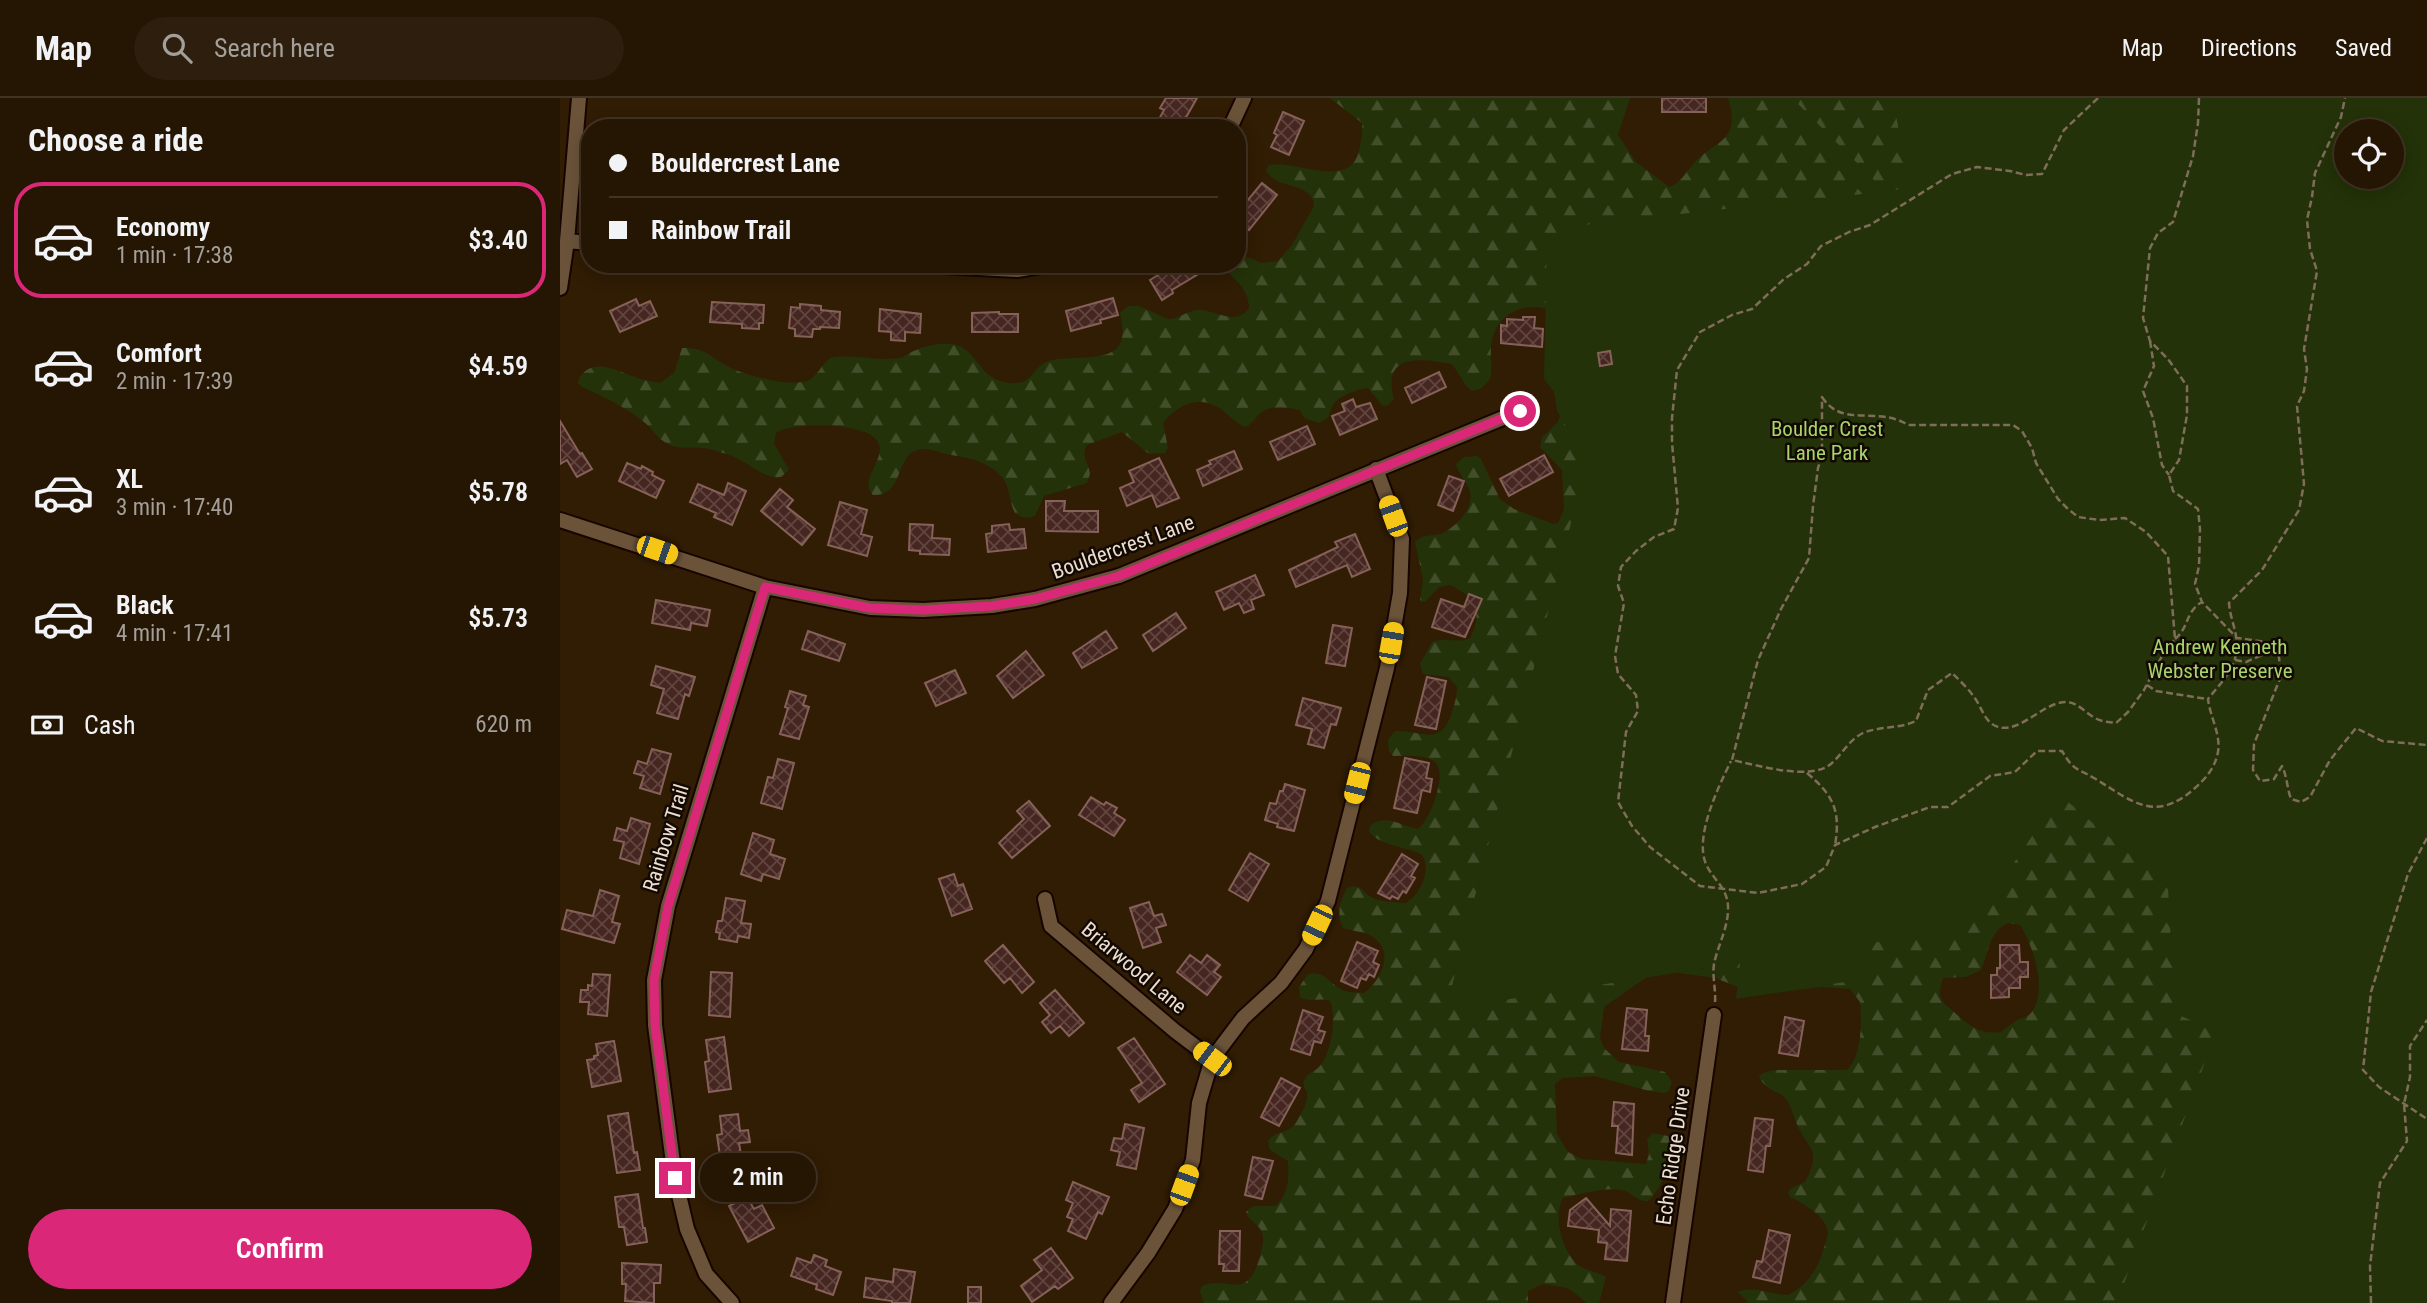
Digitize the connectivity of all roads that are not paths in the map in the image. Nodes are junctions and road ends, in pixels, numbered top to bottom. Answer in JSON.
{"nodes":[{"id":1,"x":579,"y":98,"type":"edge"},
{"id":2,"x":1244,"y":98,"type":"edge"},
{"id":3,"x":1234,"y":119,"type":"edge"},
{"id":4,"x":567,"y":241,"type":"junction"},
{"id":5,"x":581,"y":242,"type":"edge"},
{"id":6,"x":560,"y":288,"type":"edge"},
{"id":7,"x":1520,"y":411,"type":"dead end"},
{"id":8,"x":1376,"y":470,"type":"junction"},
{"id":9,"x":560,"y":520,"type":"edge"},
{"id":10,"x":765,"y":587,"type":"junction"},
{"id":11,"x":1045,"y":899,"type":"dead end"},
{"id":12,"x":1714,"y":1016,"type":"road end"},
{"id":13,"x":1212,"y":1059,"type":"junction"},
{"id":14,"x":732,"y":1303,"type":"edge"},
{"id":15,"x":1111,"y":1303,"type":"edge"},
{"id":16,"x":1673,"y":1303,"type":"edge"}],
"edges":[{"from":1,"to":4,"type":"street"},
{"from":2,"to":3,"type":"street"},
{"from":4,"to":5,"type":"street"},
{"from":4,"to":6,"type":"street"},
{"from":7,"to":8,"type":"street","name":"Bouldercrest Lane"},
{"from":8,"to":10,"type":"street","name":"Bouldercrest Lane"},
{"from":8,"to":13,"type":"street"},
{"from":9,"to":10,"type":"street","name":"Bouldercrest Lane"},
{"from":10,"to":14,"type":"street","name":"Rainbow Trail"},
{"from":11,"to":13,"type":"street","name":"Briarwood Lane"},
{"from":12,"to":16,"type":"street","name":"Echo Ridge Drive"},
{"from":13,"to":15,"type":"street"}]}
